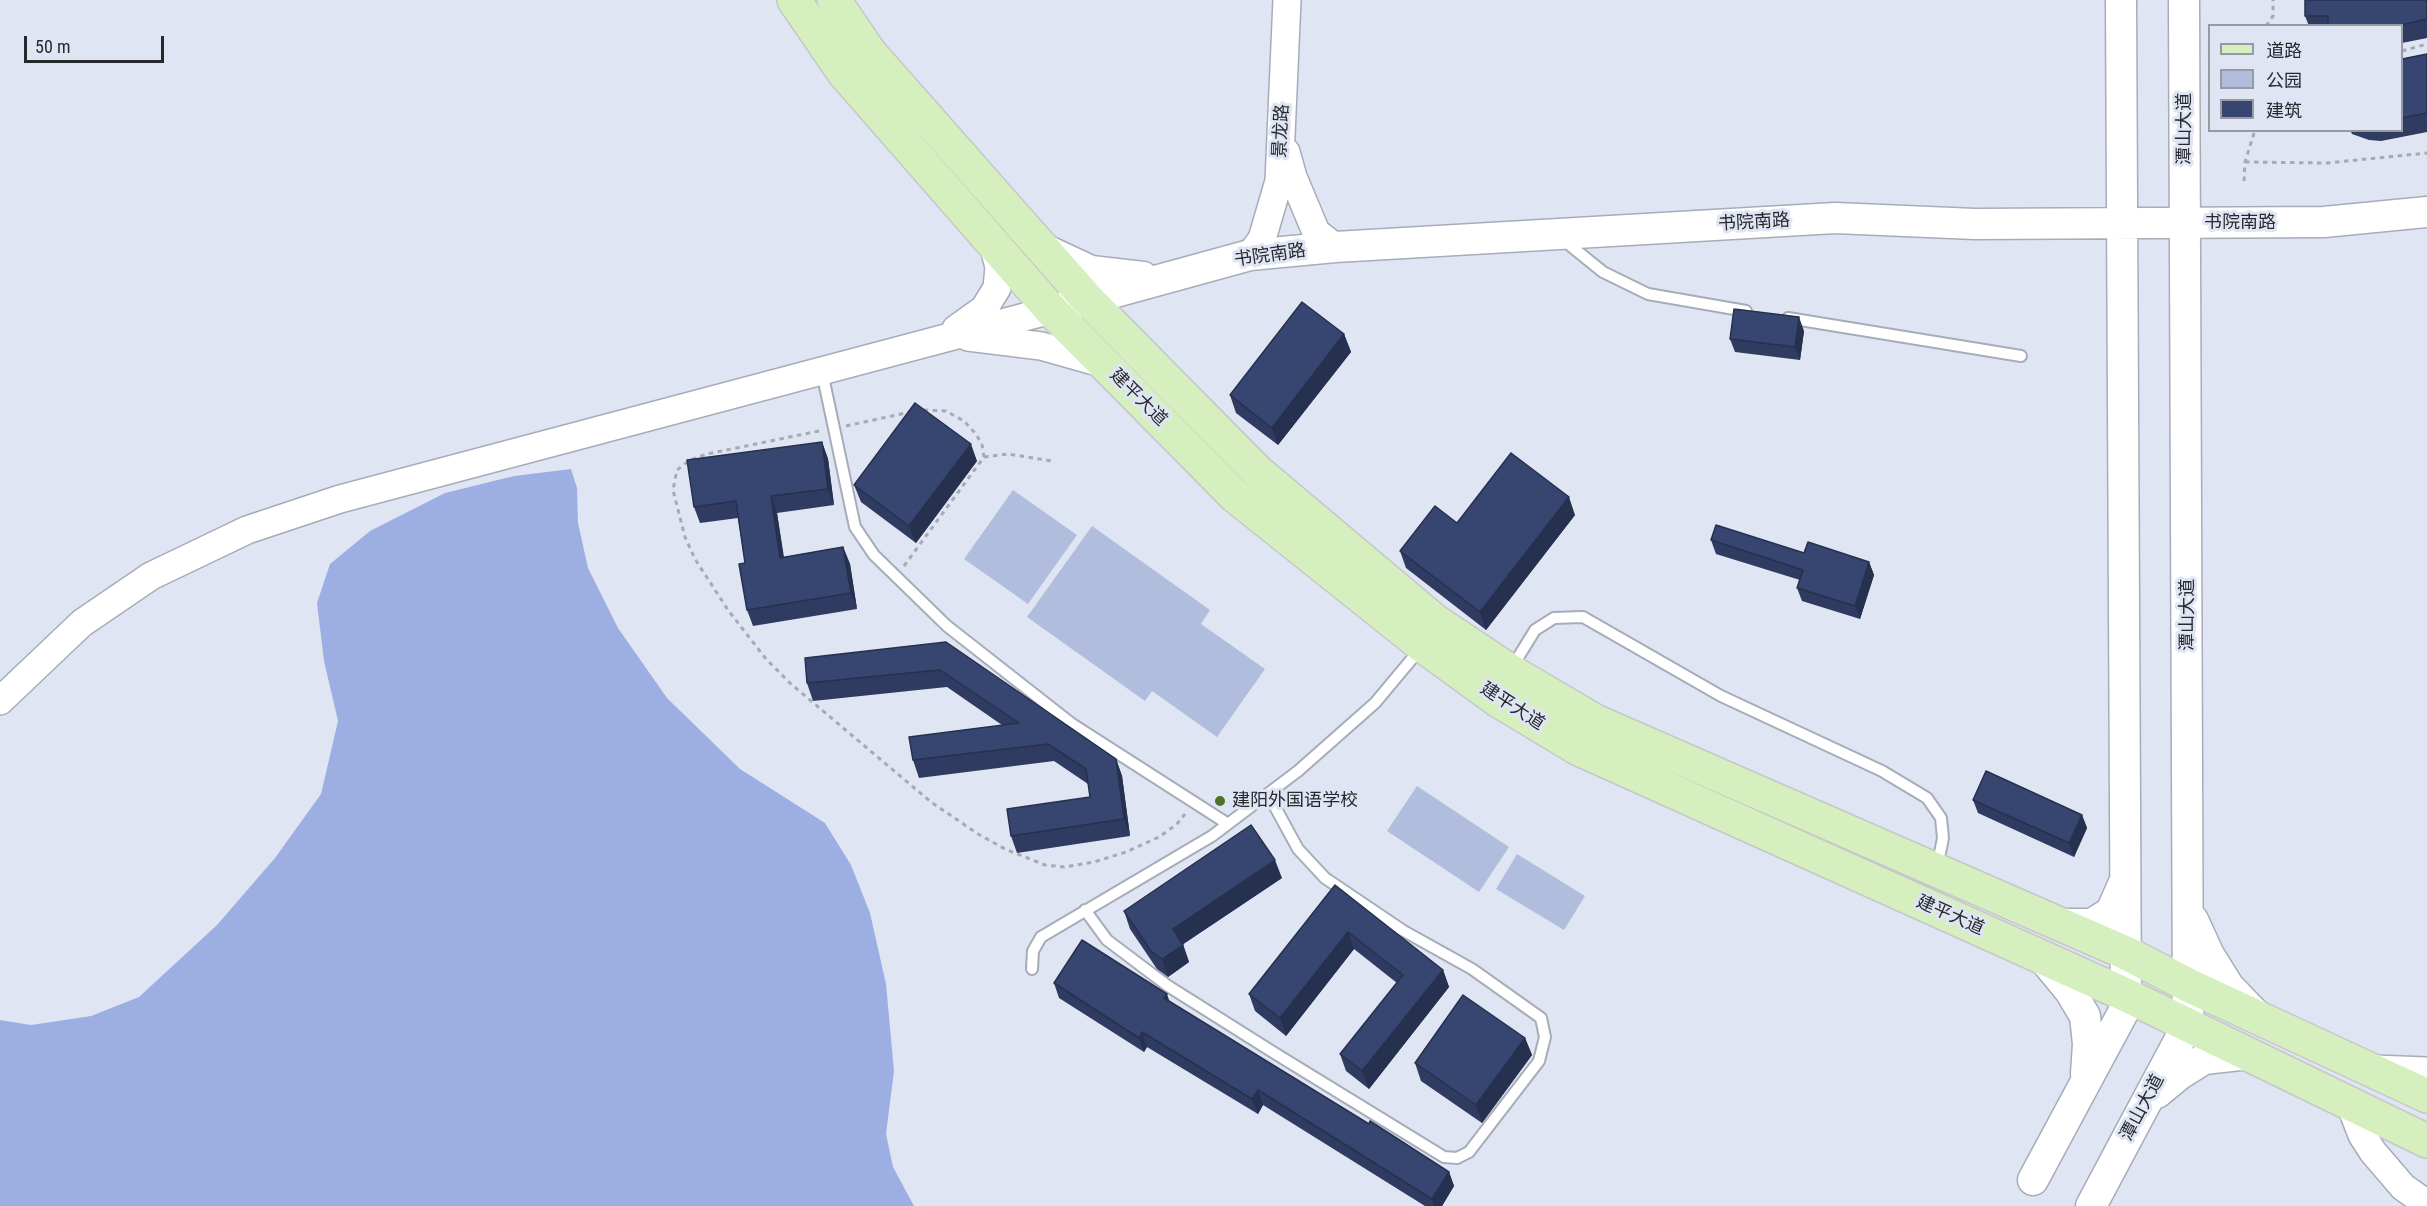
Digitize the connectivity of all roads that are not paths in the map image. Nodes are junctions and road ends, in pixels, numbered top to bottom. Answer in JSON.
{"nodes":[{"id":1,"x":794,"y":0,"type":"edge"},
{"id":2,"x":834,"y":0,"type":"edge"},
{"id":3,"x":1287,"y":0,"type":"edge"},
{"id":4,"x":2121,"y":0,"type":"edge"},
{"id":5,"x":2184,"y":0,"type":"edge"},
{"id":6,"x":1283,"y":138,"type":"junction"},
{"id":7,"x":2427,"y":193,"type":"edge"},
{"id":8,"x":2427,"y":212,"type":"edge"},
{"id":9,"x":2185,"y":214,"type":"junction"},
{"id":10,"x":2123,"y":215,"type":"junction"},
{"id":11,"x":1556,"y":234,"type":"junction"},
{"id":12,"x":993,"y":244,"type":"junction"},
{"id":13,"x":1040,"y":246,"type":"junction"},
{"id":14,"x":1335,"y":247,"type":"junction"},
{"id":15,"x":1250,"y":255,"type":"junction"},
{"id":16,"x":1167,"y":279,"type":"junction"},
{"id":17,"x":1088,"y":300,"type":"junction"},
{"id":18,"x":1051,"y":310,"type":"junction"},
{"id":19,"x":943,"y":336,"type":"junction"},
{"id":20,"x":1143,"y":356,"type":"junction"},
{"id":21,"x":2021,"y":356,"type":"dead end"},
{"id":22,"x":1105,"y":364,"type":"junction"},
{"id":23,"x":822,"y":372,"type":"junction"},
{"id":24,"x":1423,"y":646,"type":"junction"},
{"id":25,"x":1510,"y":671,"type":"junction"},
{"id":26,"x":0,"y":701,"type":"edge"},
{"id":27,"x":1268,"y":794,"type":"junction"},
{"id":28,"x":1228,"y":824,"type":"junction"},
{"id":29,"x":1932,"y":868,"type":"junction"},
{"id":30,"x":2126,"y":878,"type":"junction"},
{"id":31,"x":1085,"y":910,"type":"junction"},
{"id":32,"x":2190,"y":912,"type":"junction"},
{"id":33,"x":2059,"y":924,"type":"junction"},
{"id":34,"x":2126,"y":953,"type":"junction"},
{"id":35,"x":2042,"y":957,"type":"junction"},
{"id":36,"x":1032,"y":969,"type":"dead end"},
{"id":37,"x":2190,"y":986,"type":"junction"},
{"id":38,"x":2126,"y":995,"type":"junction"},
{"id":39,"x":2257,"y":1017,"type":"junction"},
{"id":40,"x":2188,"y":1024,"type":"junction"},
{"id":41,"x":2249,"y":1054,"type":"junction"},
{"id":42,"x":2372,"y":1069,"type":"junction"},
{"id":43,"x":2427,"y":1071,"type":"edge"},
{"id":44,"x":2085,"y":1082,"type":"junction"},
{"id":45,"x":2427,"y":1096,"type":"edge"},
{"id":46,"x":2146,"y":1103,"type":"junction"},
{"id":47,"x":2350,"y":1104,"type":"junction"},
{"id":48,"x":2427,"y":1142,"type":"edge"},
{"id":49,"x":2033,"y":1180,"type":"dead end"},
{"id":50,"x":2427,"y":1204,"type":"edge"},
{"id":51,"x":2091,"y":1206,"type":"edge"}],
"edges":[{"from":1,"to":12,"type":"main road","name":"建平大道"},
{"from":2,"to":13,"type":"main road","name":"建平大道"},
{"from":3,"to":6,"type":"street","name":"景龙路"},
{"from":4,"to":10,"type":"main road"},
{"from":5,"to":9,"type":"main road","name":"潭山大道"},
{"from":6,"to":14,"type":"street"},
{"from":6,"to":15,"type":"street","name":"景龙路"},
{"from":7,"to":9,"type":"main road"},
{"from":8,"to":9,"type":"main road","name":"书院南路"},
{"from":9,"to":10,"type":"main road","name":"书院南路"},
{"from":9,"to":32,"type":"main road","name":"潭山大道"},
{"from":10,"to":11,"type":"main road","name":"书院南路"},
{"from":10,"to":30,"type":"main road"},
{"from":11,"to":14,"type":"main road","name":"书院南路"},
{"from":11,"to":21,"type":"lane"},
{"from":12,"to":18,"type":"main road","name":"建平大道"},
{"from":12,"to":19,"type":"street"},
{"from":13,"to":16,"type":"main road"},
{"from":13,"to":17,"type":"main road","name":"建平大道"},
{"from":14,"to":15,"type":"main road","name":"书院南路"},
{"from":15,"to":16,"type":"main road","name":"书院南路"},
{"from":16,"to":17,"type":"main road","name":"书院南路"},
{"from":16,"to":20,"type":"main road"},
{"from":17,"to":18,"type":"main road","name":"书院南路"},
{"from":17,"to":20,"type":"main road","name":"建平大道"},
{"from":18,"to":19,"type":"street"},
{"from":18,"to":22,"type":"main road","name":"建平大道"},
{"from":19,"to":22,"type":"street"},
{"from":19,"to":23,"type":"street"},
{"from":20,"to":25,"type":"main road","name":"建平大道"},
{"from":22,"to":24,"type":"main road","name":"建平大道"},
{"from":23,"to":26,"type":"street"},
{"from":23,"to":28,"type":"lane"},
{"from":24,"to":27,"type":"lane"},
{"from":24,"to":35,"type":"main road","name":"建平大道"},
{"from":25,"to":29,"type":"main road","name":"建平大道"},
{"from":25,"to":29,"type":"lane"},
{"from":27,"to":28,"type":"lane"},
{"from":27,"to":31,"type":"lane"},
{"from":28,"to":31,"type":"lane"},
{"from":29,"to":33,"type":"main road","name":"建平大道"},
{"from":30,"to":33,"type":"main road"},
{"from":30,"to":34,"type":"main road"},
{"from":31,"to":36,"type":"lane"},
{"from":32,"to":37,"type":"main road","name":"潭山大道"},
{"from":32,"to":39,"type":"main road"},
{"from":33,"to":34,"type":"main road","name":"建平大道"},
{"from":34,"to":37,"type":"main road","name":"建平大道"},
{"from":34,"to":38,"type":"main road"},
{"from":35,"to":38,"type":"main road","name":"建平大道"},
{"from":35,"to":44,"type":"main road"},
{"from":37,"to":39,"type":"main road","name":"建平大道"},
{"from":37,"to":40,"type":"main road","name":"潭山大道"},
{"from":38,"to":40,"type":"main road","name":"建平大道"},
{"from":38,"to":44,"type":"main road"},
{"from":39,"to":42,"type":"main road","name":"建平大道"},
{"from":40,"to":41,"type":"main road","name":"建平大道"},
{"from":40,"to":46,"type":"main road","name":"潭山大道"},
{"from":41,"to":46,"type":"main road"},
{"from":41,"to":47,"type":"main road","name":"建平大道"},
{"from":42,"to":43,"type":"street"},
{"from":42,"to":45,"type":"main road","name":"建平大道"},
{"from":44,"to":49,"type":"main road"},
{"from":46,"to":51,"type":"main road","name":"潭山大道"},
{"from":47,"to":48,"type":"main road","name":"建平大道"},
{"from":47,"to":50,"type":"street"}]}
